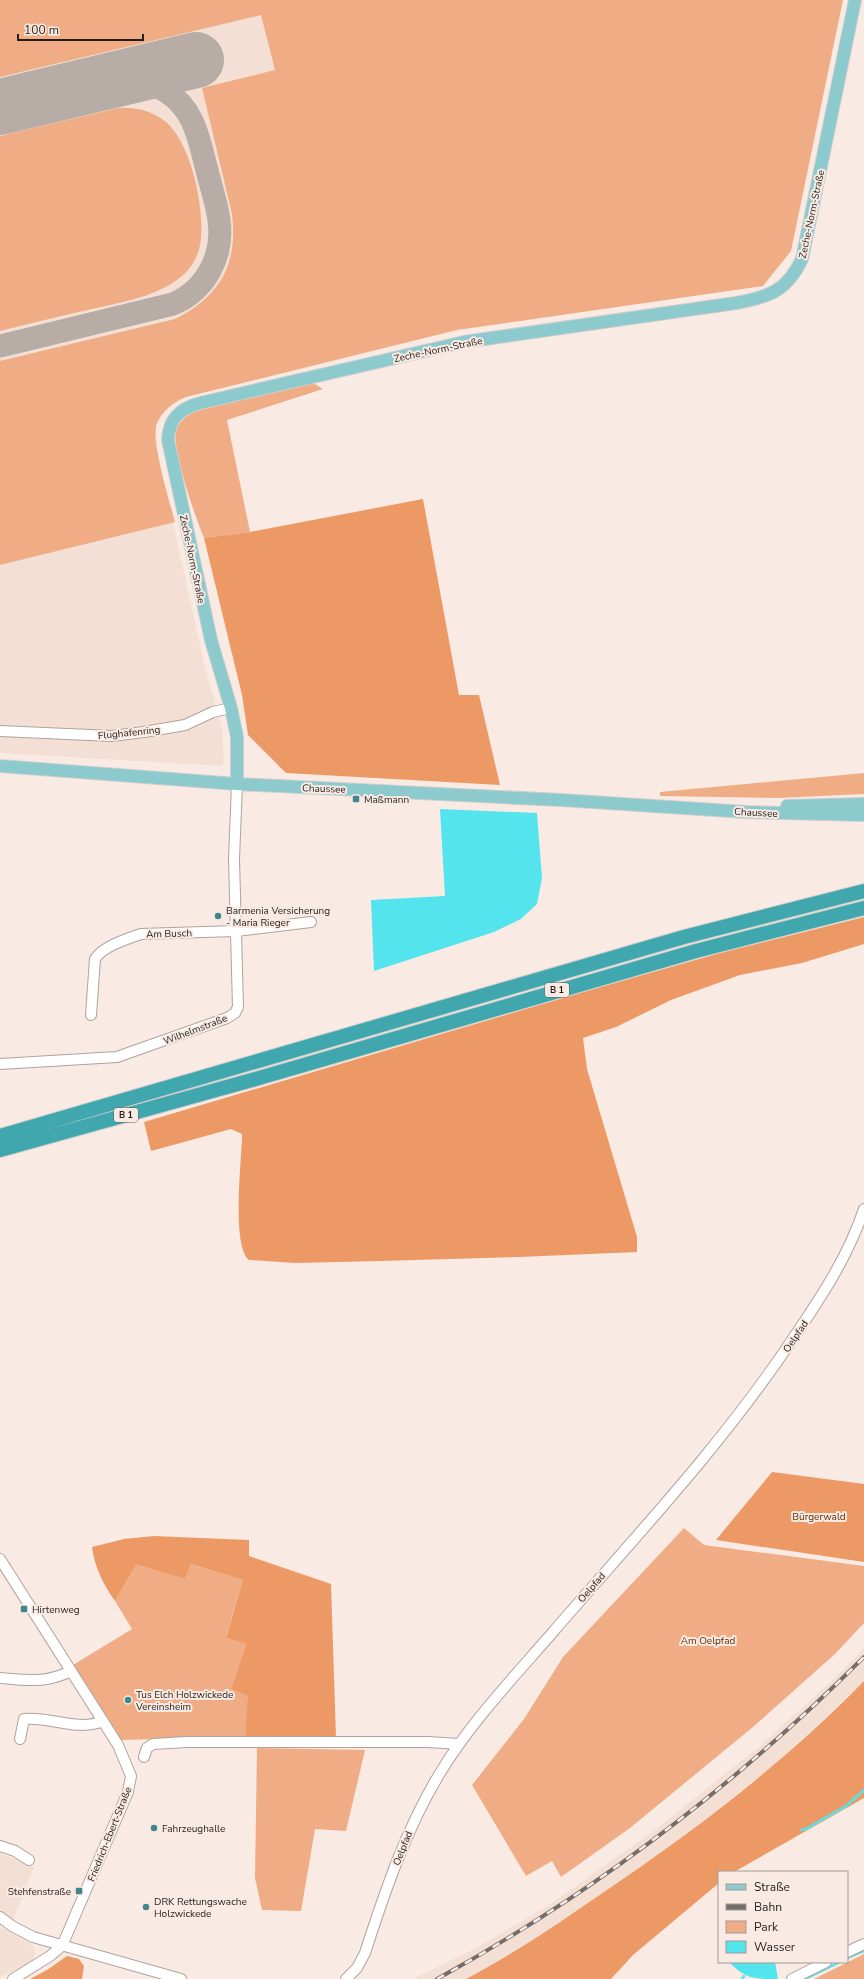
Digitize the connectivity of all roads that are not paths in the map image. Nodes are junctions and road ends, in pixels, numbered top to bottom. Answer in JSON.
{"nodes":[{"id":1,"x":855,"y":0,"type":"edge"},
{"id":2,"x":231,"y":708,"type":"junction"},
{"id":3,"x":0,"y":731,"type":"edge"},
{"id":4,"x":0,"y":766,"type":"edge"},
{"id":5,"x":237,"y":784,"type":"junction"},
{"id":6,"x":864,"y":804,"type":"edge"},
{"id":7,"x":648,"y":805,"type":"junction"},
{"id":8,"x":864,"y":815,"type":"edge"},
{"id":9,"x":864,"y":891,"type":"edge"},
{"id":10,"x":864,"y":908,"type":"edge"},
{"id":11,"x":311,"y":922,"type":"dead end"},
{"id":12,"x":236,"y":931,"type":"junction"},
{"id":13,"x":91,"y":1015,"type":"dead end"},
{"id":14,"x":0,"y":1064,"type":"edge"},
{"id":15,"x":0,"y":1136,"type":"edge"},
{"id":16,"x":0,"y":1150,"type":"edge"},
{"id":17,"x":864,"y":1209,"type":"edge"},
{"id":18,"x":0,"y":1559,"type":"edge"},
{"id":19,"x":71,"y":1671,"type":"junction"},
{"id":20,"x":0,"y":1678,"type":"edge"},
{"id":21,"x":103,"y":1721,"type":"junction"},
{"id":22,"x":20,"y":1740,"type":"dead end"},
{"id":23,"x":459,"y":1744,"type":"junction"},
{"id":24,"x":144,"y":1757,"type":"dead end"},
{"id":25,"x":0,"y":1846,"type":"edge"},
{"id":26,"x":29,"y":1860,"type":"dead end"},
{"id":27,"x":0,"y":1917,"type":"edge"},
{"id":28,"x":864,"y":1944,"type":"edge"},
{"id":29,"x":62,"y":1946,"type":"junction"},
{"id":30,"x":848,"y":1952,"type":"edge"},
{"id":31,"x":824,"y":1963,"type":"edge"},
{"id":32,"x":13,"y":1979,"type":"edge"},
{"id":33,"x":181,"y":1979,"type":"edge"},
{"id":34,"x":346,"y":1979,"type":"edge"},
{"id":35,"x":792,"y":1979,"type":"edge"}],
"edges":[{"from":1,"to":2,"type":"main road","name":"Zeche-Norm-Straße"},
{"from":2,"to":3,"type":"street","name":"Flughafenring"},
{"from":2,"to":5,"type":"main road","name":"Zeche-Norm-Straße"},
{"from":4,"to":5,"type":"main road","name":"Chaussee"},
{"from":5,"to":7,"type":"main road","name":"Chaussee"},
{"from":5,"to":12,"type":"street","name":"Wilhelmstraße"},
{"from":6,"to":7,"type":"main road","name":"Chaussee"},
{"from":7,"to":8,"type":"main road","name":"Chaussee"},
{"from":9,"to":15,"type":"highway","number":"B 1"},
{"from":10,"to":16,"type":"highway","number":"B 1"},
{"from":11,"to":12,"type":"street","name":"Am Busch"},
{"from":12,"to":13,"type":"street","name":"Am Busch"},
{"from":12,"to":14,"type":"street","name":"Wilhelmstraße"},
{"from":17,"to":23,"type":"street","name":"Oelpfad"},
{"from":18,"to":19,"type":"street","name":"Friedrich-Ebert-Straße"},
{"from":19,"to":20,"type":"street"},
{"from":19,"to":21,"type":"street","name":"Friedrich-Ebert-Straße"},
{"from":21,"to":22,"type":"street"},
{"from":21,"to":29,"type":"street","name":"Friedrich-Ebert-Straße"},
{"from":23,"to":24,"type":"street"},
{"from":23,"to":34,"type":"street","name":"Oelpfad"},
{"from":25,"to":26,"type":"street"},
{"from":27,"to":29,"type":"street"},
{"from":28,"to":30,"type":"street"},
{"from":29,"to":32,"type":"street"},
{"from":29,"to":33,"type":"street"},
{"from":31,"to":35,"type":"street"}]}
